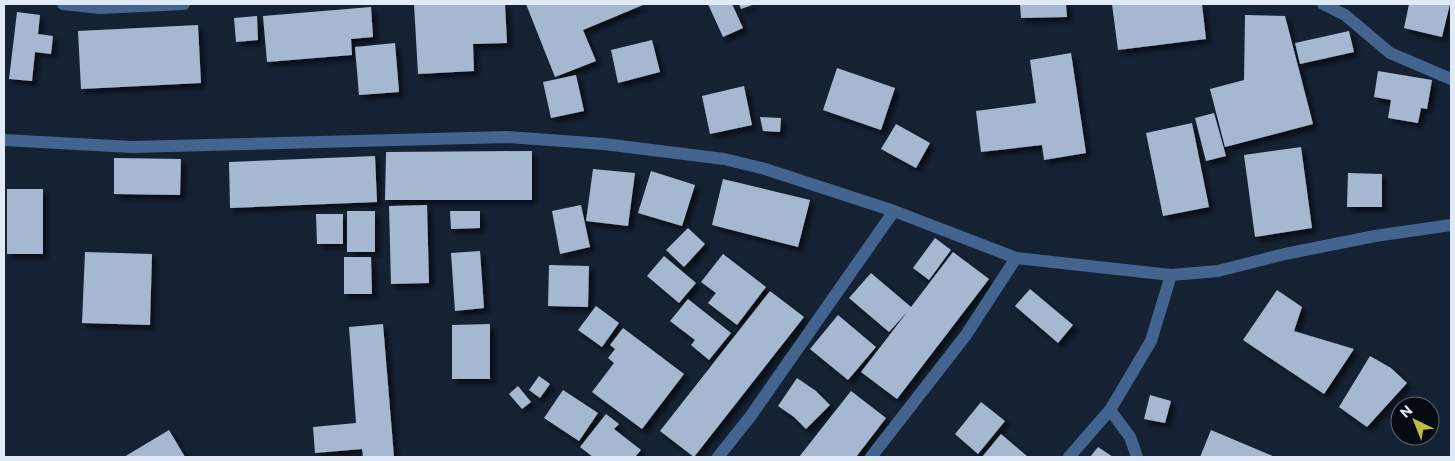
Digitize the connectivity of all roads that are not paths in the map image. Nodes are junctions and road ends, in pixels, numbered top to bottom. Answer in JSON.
{"nodes":[{"id":1,"x":63,"y":4,"type":"edge"},
{"id":2,"x":184,"y":4,"type":"edge"},
{"id":3,"x":1323,"y":4,"type":"edge"},
{"id":4,"x":1451,"y":79,"type":"edge"},
{"id":5,"x":4,"y":140,"type":"edge"},
{"id":6,"x":894,"y":211,"type":"junction"},
{"id":7,"x":1451,"y":226,"type":"edge"},
{"id":8,"x":1016,"y":258,"type":"junction"},
{"id":9,"x":1171,"y":276,"type":"junction"},
{"id":10,"x":1110,"y":410,"type":"junction"},
{"id":11,"x":718,"y":457,"type":"edge"},
{"id":12,"x":871,"y":457,"type":"edge"},
{"id":13,"x":1069,"y":457,"type":"edge"},
{"id":14,"x":1137,"y":457,"type":"edge"}],
"edges":[{"from":1,"to":2,"type":"street"},
{"from":3,"to":4,"type":"street"},
{"from":5,"to":6,"type":"street"},
{"from":6,"to":8,"type":"street"},
{"from":6,"to":11,"type":"street"},
{"from":7,"to":9,"type":"street"},
{"from":8,"to":9,"type":"street"},
{"from":8,"to":12,"type":"street"},
{"from":9,"to":10,"type":"street"},
{"from":10,"to":13,"type":"street"},
{"from":10,"to":14,"type":"street"}]}
